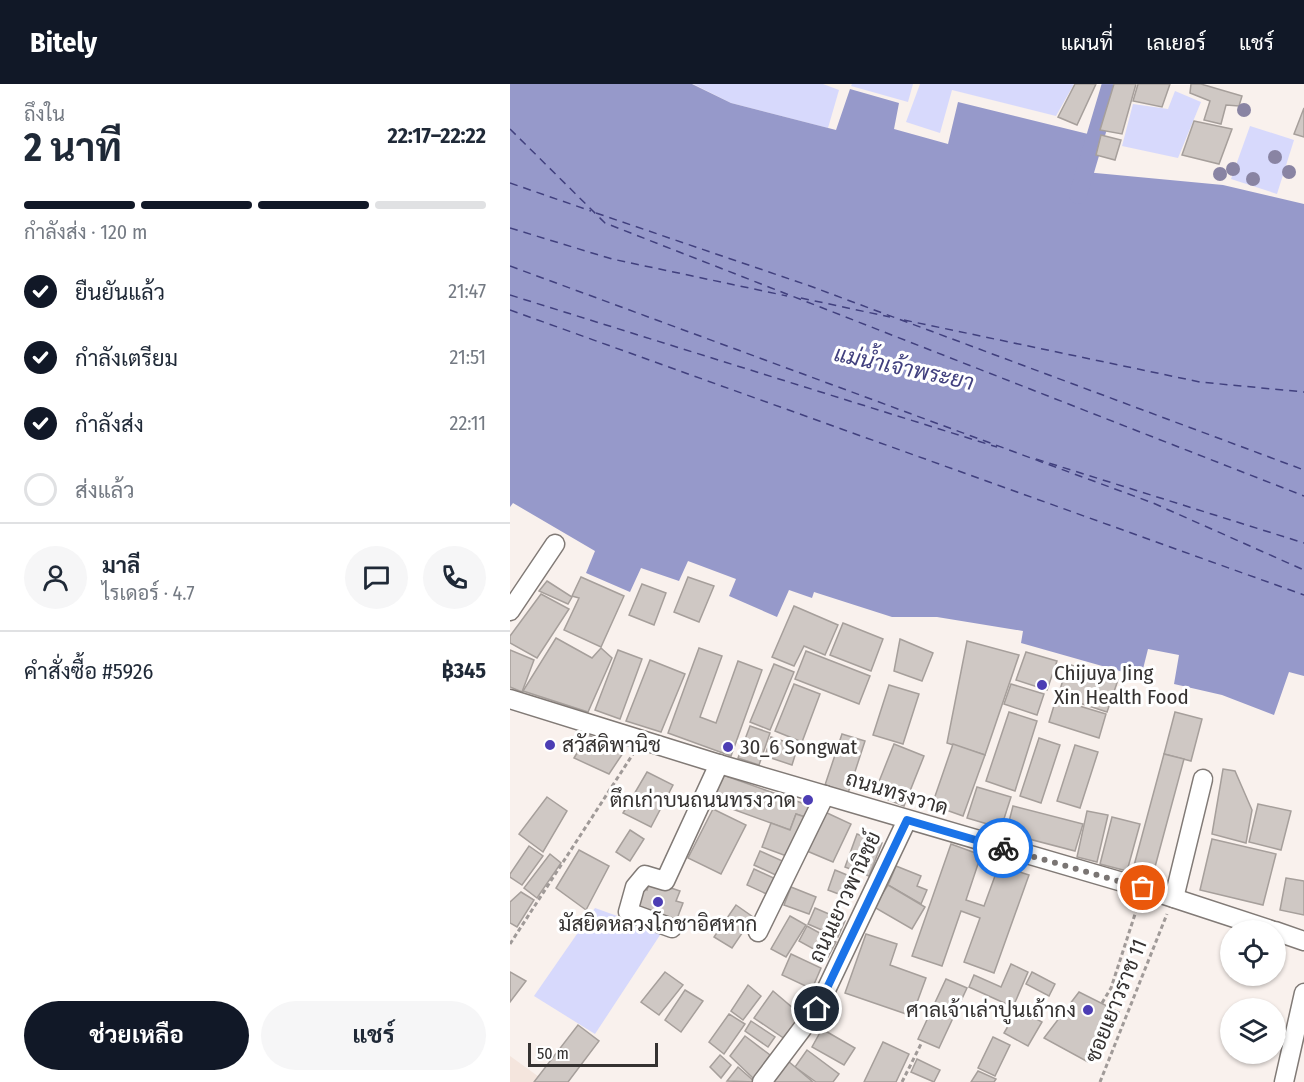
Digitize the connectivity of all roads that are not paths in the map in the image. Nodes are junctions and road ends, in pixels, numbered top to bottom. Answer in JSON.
{"nodes":[{"id":1,"x":555,"y":544,"type":"dead end"},
{"id":2,"x":510,"y":611,"type":"edge"},
{"id":3,"x":510,"y":699,"type":"edge"},
{"id":4,"x":719,"y":764,"type":"junction"},
{"id":5,"x":1203,"y":779,"type":"dead end"},
{"id":6,"x":825,"y":795,"type":"junction"},
{"id":7,"x":907,"y":820,"type":"junction"},
{"id":8,"x":1174,"y":898,"type":"junction"},
{"id":9,"x":1240,"y":920,"type":"edge"},
{"id":10,"x":672,"y":928,"type":"dead end"},
{"id":11,"x":758,"y":932,"type":"dead end"},
{"id":12,"x":1286,"y":935,"type":"edge"},
{"id":13,"x":1304,"y":941,"type":"edge"},
{"id":14,"x":1304,"y":993,"type":"edge"},
{"id":15,"x":762,"y":1082,"type":"edge"},
{"id":16,"x":1284,"y":1082,"type":"edge"}],
"edges":[{"from":1,"to":2,"type":"street"},
{"from":3,"to":4,"type":"street","name":"ถนนทรงวาด"},
{"from":4,"to":6,"type":"street","name":"ถนนทรงวาด"},
{"from":4,"to":10,"type":"street"},
{"from":5,"to":8,"type":"street"},
{"from":6,"to":7,"type":"street","name":"ถนนทรงวาด"},
{"from":6,"to":11,"type":"street"},
{"from":7,"to":8,"type":"street","name":"ถนนทรงวาด"},
{"from":7,"to":15,"type":"street","name":"ถนนเยาวพานิชย์"},
{"from":8,"to":9,"type":"street","name":"ถนนทรงวาด"},
{"from":12,"to":13,"type":"street","name":"ถนนทรงวาด"},
{"from":14,"to":16,"type":"street"}]}
